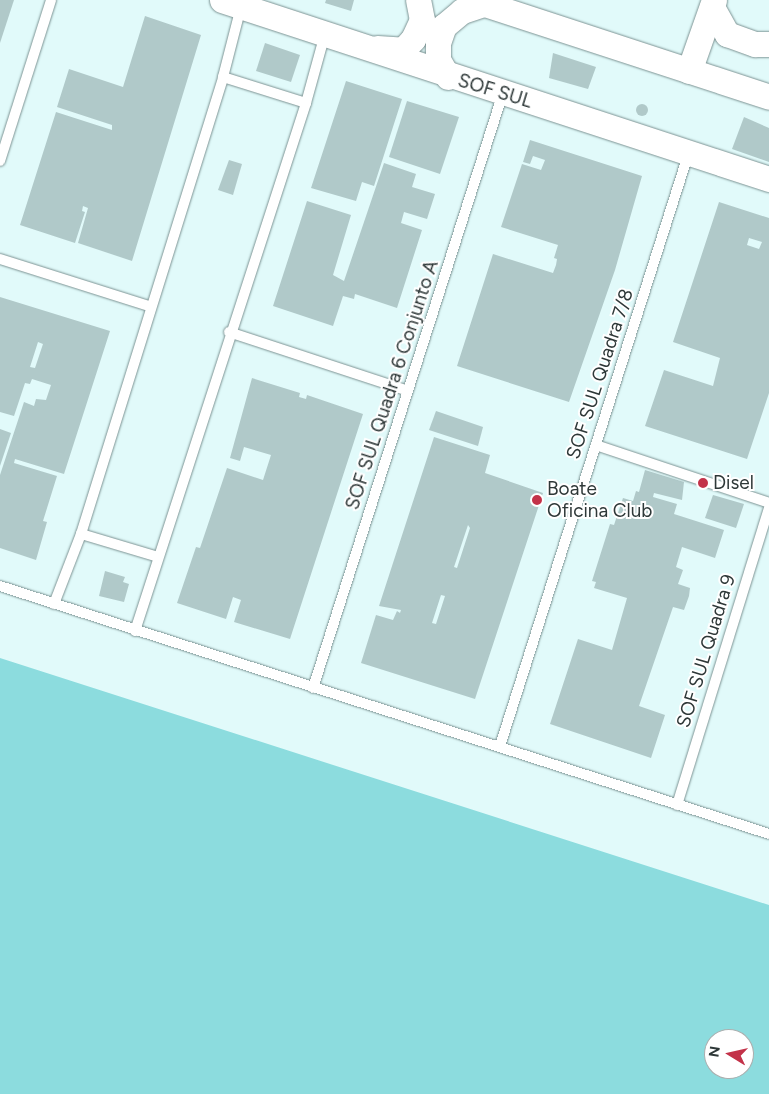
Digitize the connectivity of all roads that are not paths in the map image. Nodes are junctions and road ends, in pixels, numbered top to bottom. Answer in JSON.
{"nodes":[{"id":1,"x":50,"y":0,"type":"edge"},
{"id":2,"x":418,"y":0,"type":"edge"},
{"id":3,"x":478,"y":2,"type":"edge"},
{"id":4,"x":232,"y":3,"type":"edge"},
{"id":5,"x":713,"y":3,"type":"edge"},
{"id":6,"x":325,"y":34,"type":"junction"},
{"id":7,"x":769,"y":44,"type":"edge"},
{"id":8,"x":367,"y":47,"type":"junction"},
{"id":9,"x":689,"y":71,"type":"junction"},
{"id":10,"x":223,"y":77,"type":"junction"},
{"id":11,"x":448,"y":77,"type":"junction"},
{"id":12,"x":503,"y":93,"type":"junction"},
{"id":13,"x":769,"y":98,"type":"edge"},
{"id":14,"x":306,"y":103,"type":"junction"},
{"id":15,"x":688,"y":155,"type":"junction"},
{"id":16,"x":0,"y":161,"type":"edge"},
{"id":17,"x":769,"y":179,"type":"edge"},
{"id":18,"x":0,"y":258,"type":"edge"},
{"id":19,"x":149,"y":306,"type":"junction"},
{"id":20,"x":229,"y":332,"type":"junction"},
{"id":21,"x":408,"y":390,"type":"junction"},
{"id":22,"x":596,"y":445,"type":"junction"},
{"id":23,"x":769,"y":503,"type":"edge"},
{"id":24,"x":769,"y":508,"type":"edge"},
{"id":25,"x":81,"y":534,"type":"junction"},
{"id":26,"x":158,"y":557,"type":"junction"},
{"id":27,"x":0,"y":586,"type":"edge"},
{"id":28,"x":54,"y":604,"type":"junction"},
{"id":29,"x":134,"y":631,"type":"junction"},
{"id":30,"x":313,"y":688,"type":"junction"},
{"id":31,"x":500,"y":746,"type":"junction"},
{"id":32,"x":677,"y":805,"type":"junction"},
{"id":33,"x":769,"y":834,"type":"edge"}],
"edges":[{"from":1,"to":16,"type":"lane"},
{"from":2,"to":8,"type":"street"},
{"from":3,"to":9,"type":"street"},
{"from":3,"to":11,"type":"street"},
{"from":4,"to":6,"type":"street","name":"SOF SUL"},
{"from":4,"to":10,"type":"lane"},
{"from":5,"to":7,"type":"street"},
{"from":5,"to":9,"type":"street"},
{"from":6,"to":8,"type":"street","name":"SOF SUL"},
{"from":6,"to":14,"type":"lane"},
{"from":8,"to":11,"type":"street","name":"SOF SUL"},
{"from":9,"to":13,"type":"street"},
{"from":10,"to":14,"type":"lane"},
{"from":10,"to":19,"type":"lane"},
{"from":11,"to":12,"type":"street","name":"SOF SUL"},
{"from":12,"to":15,"type":"street","name":"SOF SUL"},
{"from":12,"to":21,"type":"lane","name":"SOF SUL Quadra 6 Conjunto A"},
{"from":14,"to":20,"type":"lane"},
{"from":15,"to":17,"type":"street","name":"SOF SUL"},
{"from":15,"to":22,"type":"lane","name":"SOF SUL Quadra 7/8"},
{"from":18,"to":19,"type":"lane"},
{"from":19,"to":25,"type":"lane"},
{"from":20,"to":21,"type":"lane"},
{"from":20,"to":26,"type":"lane"},
{"from":21,"to":30,"type":"lane","name":"SOF SUL Quadra 6 Conjunto A"},
{"from":22,"to":23,"type":"lane"},
{"from":22,"to":31,"type":"lane","name":"SOF SUL Quadra 7/8"},
{"from":24,"to":32,"type":"lane","name":"SOF SUL Quadra 9"},
{"from":25,"to":26,"type":"lane"},
{"from":25,"to":28,"type":"lane"},
{"from":26,"to":29,"type":"lane"},
{"from":27,"to":28,"type":"lane"},
{"from":28,"to":29,"type":"lane"},
{"from":29,"to":30,"type":"lane"},
{"from":30,"to":31,"type":"lane"},
{"from":31,"to":32,"type":"lane"},
{"from":32,"to":33,"type":"lane"}]}
